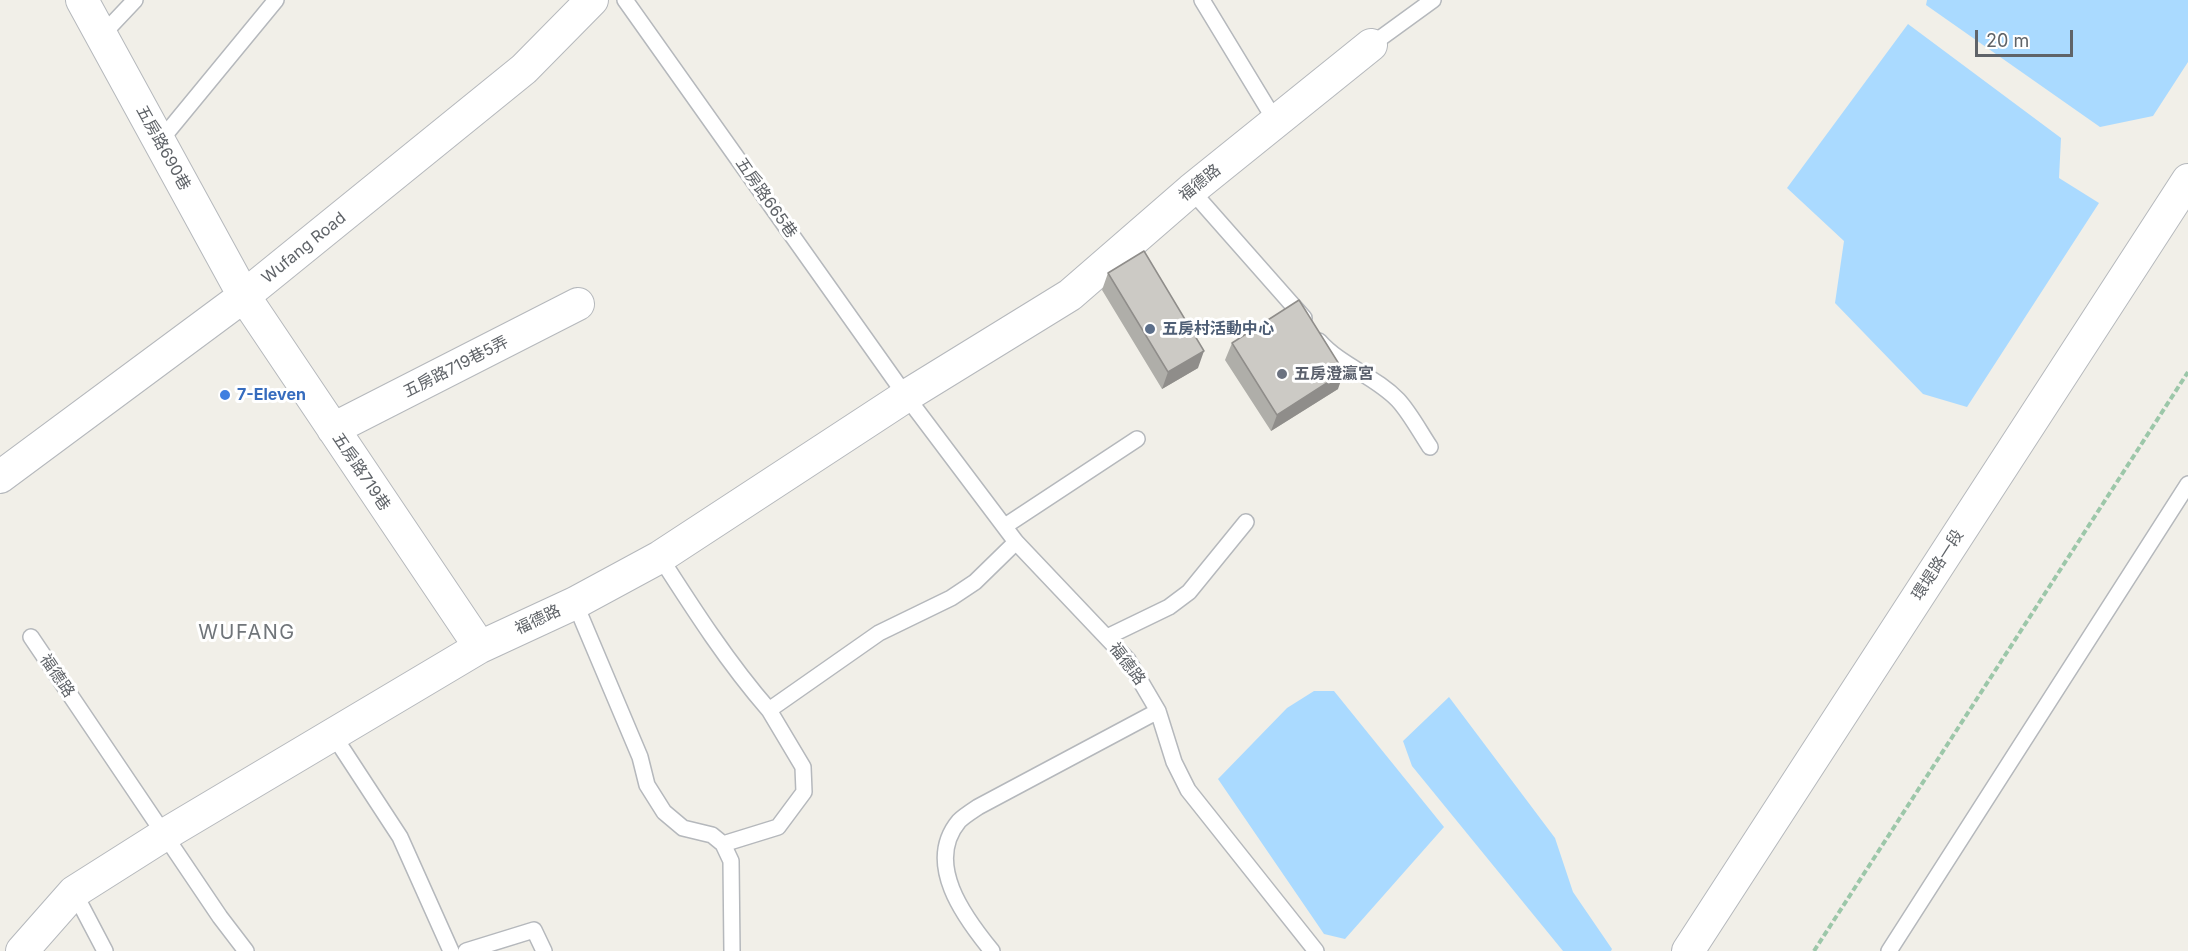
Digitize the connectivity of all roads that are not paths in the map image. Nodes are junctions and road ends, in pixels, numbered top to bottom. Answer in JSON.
{"nodes":[{"id":1,"x":82,"y":0,"type":"edge"},
{"id":2,"x":135,"y":0,"type":"edge"},
{"id":3,"x":276,"y":0,"type":"edge"},
{"id":4,"x":592,"y":0,"type":"edge"},
{"id":5,"x":625,"y":0,"type":"edge"},
{"id":6,"x":1202,"y":0,"type":"edge"},
{"id":7,"x":1433,"y":0,"type":"edge"},
{"id":8,"x":101,"y":36,"type":"junction"},
{"id":9,"x":1371,"y":45,"type":"joint"},
{"id":10,"x":1276,"y":122,"type":"junction"},
{"id":11,"x":160,"y":141,"type":"junction"},
{"id":12,"x":2188,"y":180,"type":"edge"},
{"id":13,"x":1191,"y":190,"type":"junction"},
{"id":14,"x":244,"y":296,"type":"junction"},
{"id":15,"x":578,"y":304,"type":"dead end"},
{"id":16,"x":906,"y":396,"type":"junction"},
{"id":17,"x":333,"y":429,"type":"junction"},
{"id":18,"x":1137,"y":439,"type":"dead end"},
{"id":19,"x":1430,"y":447,"type":"dead end"},
{"id":20,"x":0,"y":477,"type":"edge"},
{"id":21,"x":2188,"y":484,"type":"edge"},
{"id":22,"x":1246,"y":522,"type":"dead end"},
{"id":23,"x":1005,"y":526,"type":"junction"},
{"id":24,"x":1016,"y":542,"type":"junction"},
{"id":25,"x":660,"y":557,"type":"junction"},
{"id":26,"x":575,"y":603,"type":"junction"},
{"id":27,"x":31,"y":637,"type":"dead end"},
{"id":28,"x":1107,"y":637,"type":"junction"},
{"id":29,"x":480,"y":647,"type":"junction"},
{"id":30,"x":769,"y":710,"type":"junction"},
{"id":31,"x":1158,"y":711,"type":"junction"},
{"id":32,"x":332,"y":733,"type":"junction"},
{"id":33,"x":164,"y":835,"type":"junction"},
{"id":34,"x":723,"y":844,"type":"junction"},
{"id":35,"x":74,"y":892,"type":"junction"},
{"id":36,"x":22,"y":951,"type":"edge"},
{"id":37,"x":105,"y":951,"type":"edge"},
{"id":38,"x":246,"y":951,"type":"edge"},
{"id":39,"x":451,"y":951,"type":"edge"},
{"id":40,"x":465,"y":951,"type":"edge"},
{"id":41,"x":544,"y":951,"type":"edge"},
{"id":42,"x":732,"y":951,"type":"edge"},
{"id":43,"x":992,"y":951,"type":"edge"},
{"id":44,"x":1316,"y":951,"type":"edge"},
{"id":45,"x":1688,"y":951,"type":"edge"},
{"id":46,"x":1889,"y":951,"type":"edge"}],
"edges":[{"from":1,"to":8,"type":"street","name":"五房路690巷"},
{"from":2,"to":8,"type":"lane"},
{"from":3,"to":11,"type":"lane"},
{"from":4,"to":14,"type":"street","name":"Wufang Road"},
{"from":5,"to":16,"type":"lane","name":"五房路665巷"},
{"from":6,"to":10,"type":"lane"},
{"from":7,"to":9,"type":"lane"},
{"from":8,"to":11,"type":"street","name":"五房路690巷"},
{"from":9,"to":10,"type":"street","name":"福德路"},
{"from":10,"to":13,"type":"street","name":"福德路"},
{"from":11,"to":14,"type":"street","name":"五房路690巷"},
{"from":12,"to":45,"type":"street","name":"環堤路一段"},
{"from":13,"to":16,"type":"street","name":"福德路"},
{"from":13,"to":19,"type":"lane"},
{"from":14,"to":17,"type":"street","name":"五房路719巷"},
{"from":14,"to":20,"type":"street","name":"Wufang Road"},
{"from":15,"to":17,"type":"street","name":"五房路719巷5弄"},
{"from":16,"to":23,"type":"lane","name":"福德路"},
{"from":16,"to":25,"type":"street","name":"福德路"},
{"from":17,"to":29,"type":"street","name":"五房路719巷"},
{"from":18,"to":23,"type":"lane"},
{"from":21,"to":46,"type":"lane"},
{"from":22,"to":28,"type":"lane"},
{"from":23,"to":24,"type":"lane","name":"福德路"},
{"from":24,"to":28,"type":"lane","name":"福德路"},
{"from":24,"to":30,"type":"lane"},
{"from":25,"to":26,"type":"street","name":"福德路"},
{"from":25,"to":30,"type":"lane"},
{"from":26,"to":29,"type":"street","name":"福德路"},
{"from":26,"to":34,"type":"lane"},
{"from":27,"to":33,"type":"lane","name":"福德路"},
{"from":28,"to":31,"type":"lane","name":"福德路"},
{"from":29,"to":32,"type":"street","name":"福德路"},
{"from":30,"to":34,"type":"lane"},
{"from":31,"to":43,"type":"lane"},
{"from":31,"to":44,"type":"lane","name":"福德路"},
{"from":32,"to":33,"type":"street","name":"福德路"},
{"from":32,"to":39,"type":"lane"},
{"from":33,"to":35,"type":"street","name":"福德路"},
{"from":33,"to":38,"type":"lane","name":"福德路"},
{"from":34,"to":42,"type":"lane"},
{"from":35,"to":36,"type":"street","name":"福德路"},
{"from":35,"to":37,"type":"lane"},
{"from":40,"to":41,"type":"lane"}]}
